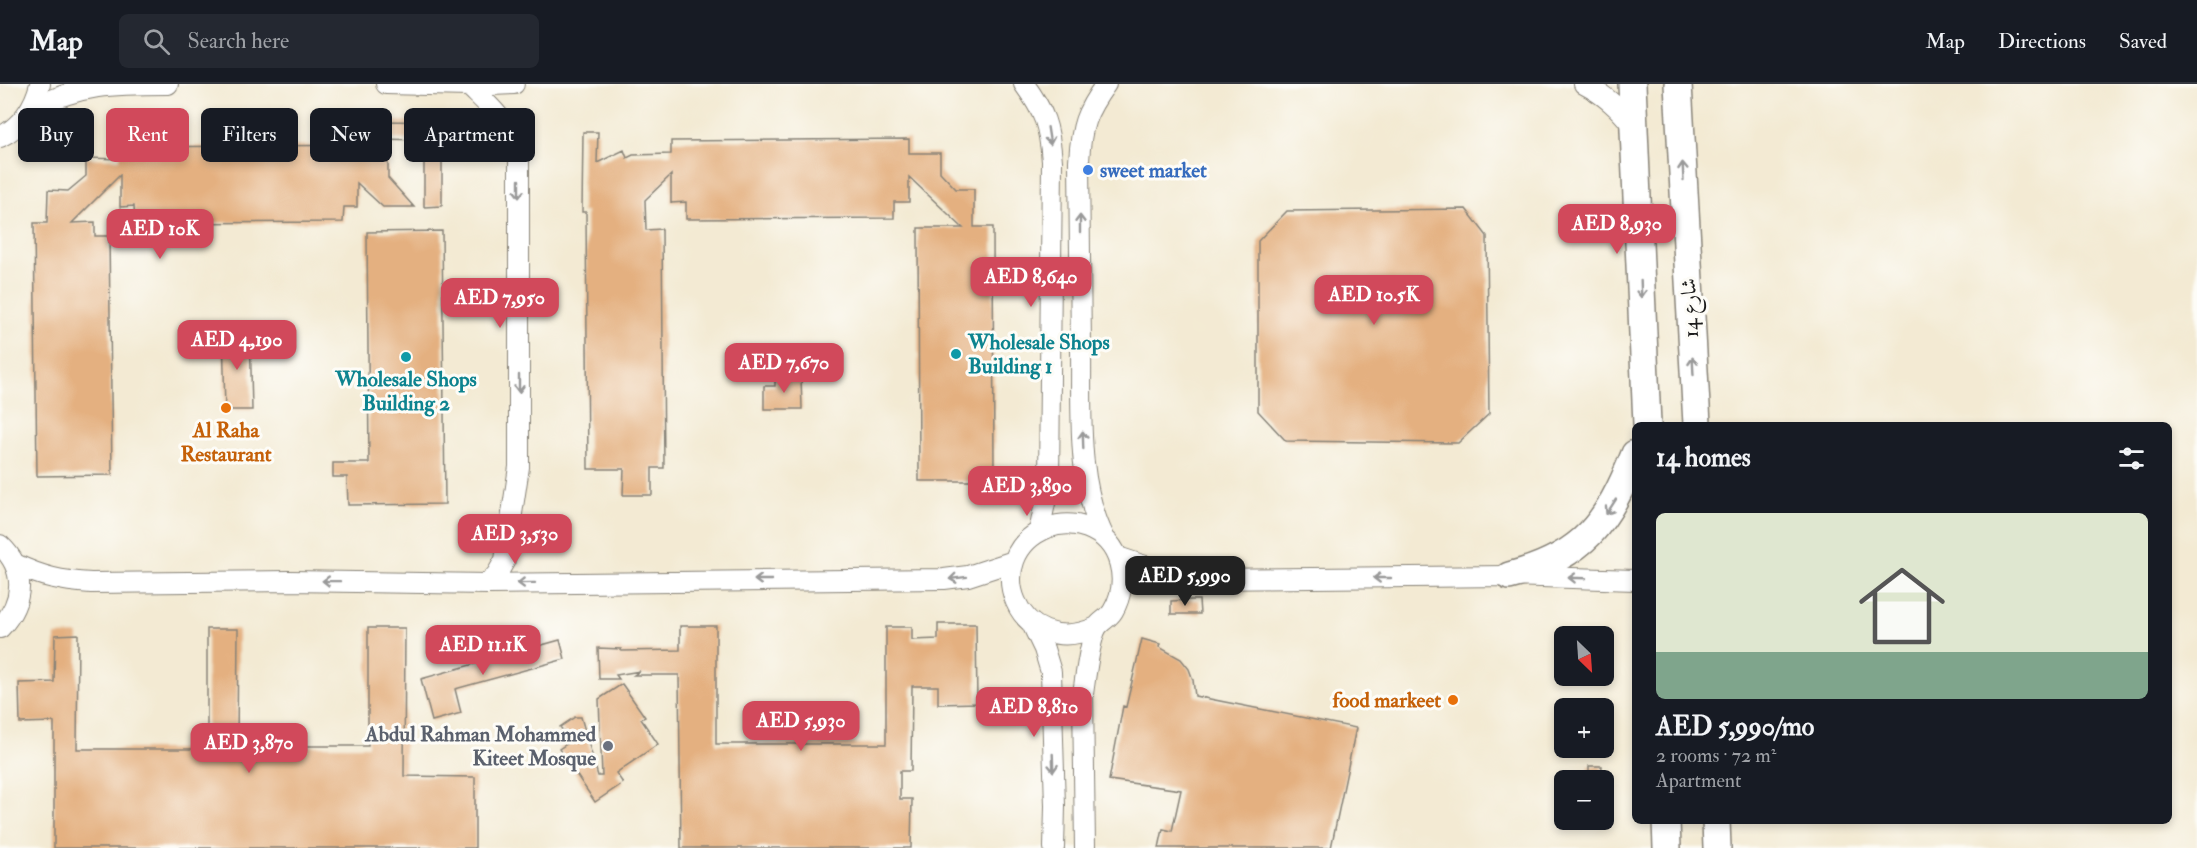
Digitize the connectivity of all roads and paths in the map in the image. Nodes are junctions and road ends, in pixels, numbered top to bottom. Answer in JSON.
{"nodes":[{"id":1,"x":40,"y":84,"type":"edge"},
{"id":2,"x":168,"y":84,"type":"edge"},
{"id":3,"x":386,"y":84,"type":"edge"},
{"id":4,"x":514,"y":84,"type":"edge"},
{"id":5,"x":1024,"y":84,"type":"edge"},
{"id":6,"x":1106,"y":84,"type":"edge"},
{"id":7,"x":1584,"y":84,"type":"edge"},
{"id":8,"x":1632,"y":84,"type":"edge"},
{"id":9,"x":1678,"y":84,"type":"edge"},
{"id":10,"x":469,"y":86,"type":"junction"},
{"id":11,"x":30,"y":108,"type":"edge"},
{"id":12,"x":32,"y":108,"type":"edge"},
{"id":13,"x":18,"y":125,"type":"edge"},
{"id":14,"x":1634,"y":127,"type":"junction"},
{"id":15,"x":1,"y":139,"type":"edge"},
{"id":16,"x":1647,"y":422,"type":"edge"},
{"id":17,"x":1697,"y":422,"type":"edge"},
{"id":18,"x":1632,"y":461,"type":"edge"},
{"id":19,"x":1039,"y":532,"type":"junction"},
{"id":20,"x":1104,"y":537,"type":"junction"},
{"id":21,"x":0,"y":545,"type":"edge"},
{"id":22,"x":1118,"y":557,"type":"junction"},
{"id":23,"x":1014,"y":561,"type":"junction"},
{"id":24,"x":15,"y":564,"type":"junction"},
{"id":25,"x":1509,"y":576,"type":"junction"},
{"id":26,"x":1632,"y":580,"type":"edge"},
{"id":27,"x":488,"y":584,"type":"junction"},
{"id":28,"x":1032,"y":624,"type":"junction"},
{"id":29,"x":1097,"y":627,"type":"junction"},
{"id":30,"x":0,"y":628,"type":"edge"},
{"id":31,"x":1666,"y":824,"type":"edge"},
{"id":32,"x":1716,"y":824,"type":"edge"},
{"id":33,"x":1054,"y":848,"type":"edge"},
{"id":34,"x":1085,"y":848,"type":"edge"},
{"id":35,"x":1667,"y":848,"type":"edge"},
{"id":36,"x":1717,"y":848,"type":"edge"}],
"edges":[{"from":1,"to":11,"type":"street"},
{"from":2,"to":12,"type":"street"},
{"from":3,"to":10,"type":"street"},
{"from":4,"to":10,"type":"street"},
{"from":5,"to":19,"type":"street","one_way":true},
{"from":20,"to":6,"type":"street","one_way":true},
{"from":7,"to":14,"type":"street"},
{"from":8,"to":14,"type":"main road"},
{"from":17,"to":9,"type":"main road","name":"شارع 14","one_way":true},
{"from":10,"to":27,"type":"street","one_way":true},
{"from":13,"to":15,"type":"street"},
{"from":14,"to":16,"type":"main road","one_way":true},
{"from":18,"to":25,"type":"main road","one_way":true},
{"from":19,"to":20,"type":"street"},
{"from":19,"to":23,"type":"street"},
{"from":20,"to":22,"type":"street"},
{"from":21,"to":24,"type":"street"},
{"from":25,"to":22,"type":"street","one_way":true},
{"from":22,"to":29,"type":"street"},
{"from":23,"to":27,"type":"street","one_way":true},
{"from":23,"to":28,"type":"street"},
{"from":27,"to":24,"type":"street","one_way":true},
{"from":24,"to":30,"type":"street"},
{"from":26,"to":25,"type":"street","one_way":true},
{"from":28,"to":29,"type":"street"},
{"from":28,"to":33,"type":"street","one_way":true},
{"from":29,"to":34,"type":"street"},
{"from":31,"to":35,"type":"main road"},
{"from":32,"to":36,"type":"main road"}]}
